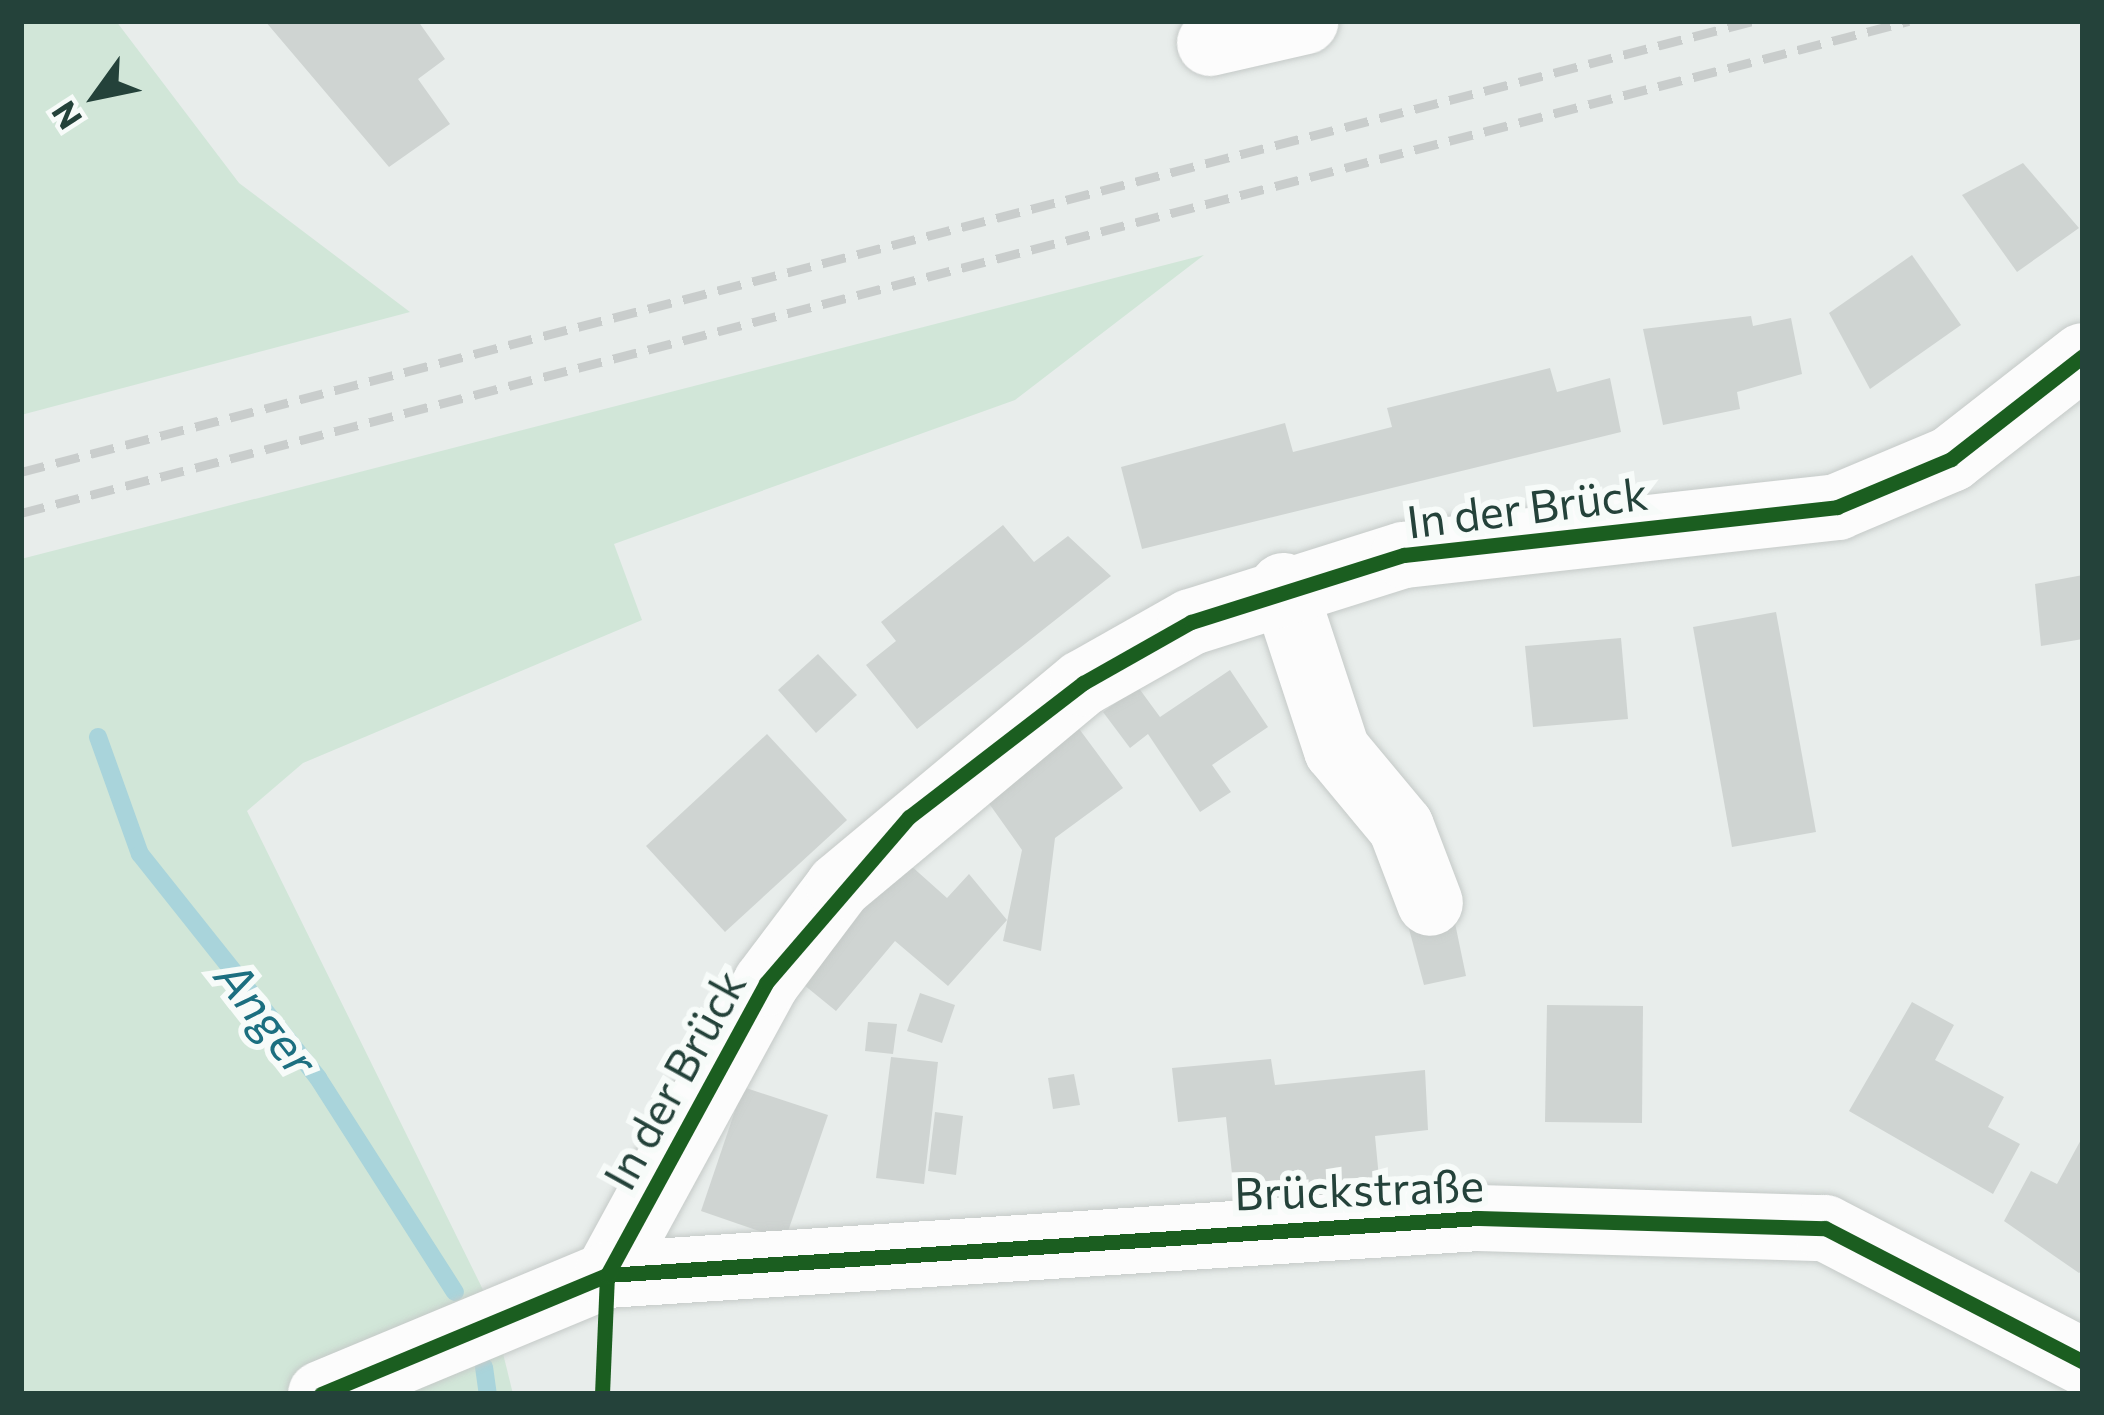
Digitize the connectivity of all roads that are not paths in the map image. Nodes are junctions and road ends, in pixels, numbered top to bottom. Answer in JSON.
{"nodes":[{"id":1,"x":1306,"y":21,"type":"edge"},
{"id":2,"x":1210,"y":43,"type":"dead end"},
{"id":3,"x":2083,"y":356,"type":"edge"},
{"id":4,"x":1283,"y":586,"type":"junction"},
{"id":5,"x":1430,"y":903,"type":"dead end"},
{"id":6,"x":607,"y":1275,"type":"junction"},
{"id":7,"x":2083,"y":1362,"type":"edge"},
{"id":8,"x":321,"y":1394,"type":"edge"}],
"edges":[{"from":1,"to":2,"type":"street"},
{"from":3,"to":4,"type":"street","name":"In der Brück"},
{"from":4,"to":5,"type":"street"},
{"from":4,"to":6,"type":"street","name":"In der Brück"},
{"from":6,"to":7,"type":"street","name":"Brückstraße"},
{"from":6,"to":8,"type":"street","name":"Brückstraße"}]}
